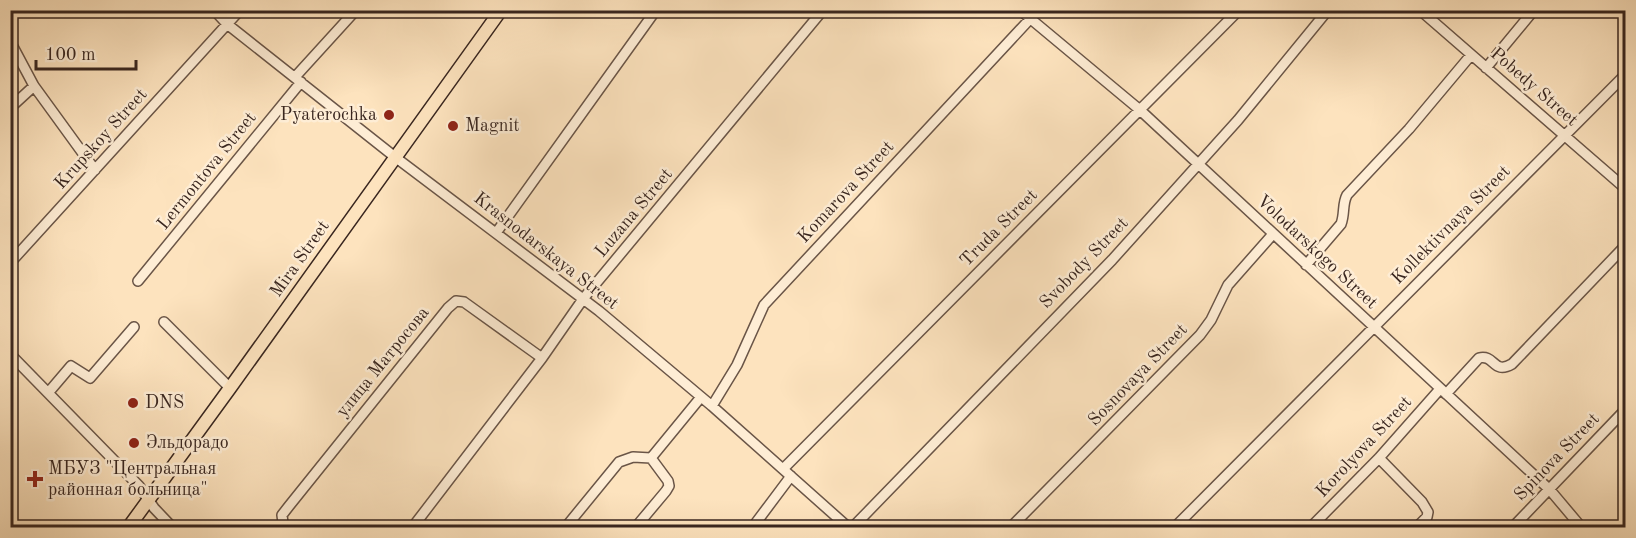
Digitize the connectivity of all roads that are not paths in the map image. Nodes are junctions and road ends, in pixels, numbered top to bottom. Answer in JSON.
{"nodes":[{"id":1,"x":214,"y":10,"type":"edge"},
{"id":2,"x":240,"y":10,"type":"edge"},
{"id":3,"x":356,"y":10,"type":"edge"},
{"id":4,"x":501,"y":10,"type":"edge"},
{"id":5,"x":656,"y":10,"type":"edge"},
{"id":6,"x":823,"y":10,"type":"edge"},
{"id":7,"x":1020,"y":10,"type":"edge"},
{"id":8,"x":1239,"y":10,"type":"edge"},
{"id":9,"x":1328,"y":10,"type":"edge"},
{"id":10,"x":1420,"y":10,"type":"edge"},
{"id":11,"x":1534,"y":10,"type":"edge"},
{"id":12,"x":1030,"y":18,"type":"junction"},
{"id":13,"x":227,"y":24,"type":"junction"},
{"id":14,"x":10,"y":41,"type":"edge"},
{"id":15,"x":1471,"y":55,"type":"junction"},
{"id":16,"x":1486,"y":68,"type":"junction"},
{"id":17,"x":1626,"y":74,"type":"edge"},
{"id":18,"x":298,"y":80,"type":"junction"},
{"id":19,"x":34,"y":86,"type":"junction"},
{"id":20,"x":10,"y":108,"type":"edge"},
{"id":21,"x":1140,"y":110,"type":"junction"},
{"id":22,"x":1564,"y":135,"type":"junction"},
{"id":23,"x":395,"y":157,"type":"junction"},
{"id":24,"x":1198,"y":165,"type":"junction"},
{"id":25,"x":95,"y":170,"type":"junction"},
{"id":26,"x":1626,"y":189,"type":"edge"},
{"id":27,"x":496,"y":233,"type":"junction"},
{"id":28,"x":1273,"y":234,"type":"junction"},
{"id":29,"x":1626,"y":245,"type":"edge"},
{"id":30,"x":10,"y":263,"type":"edge"},
{"id":31,"x":1306,"y":265,"type":"junction"},
{"id":32,"x":138,"y":281,"type":"dead end"},
{"id":33,"x":584,"y":299,"type":"junction"},
{"id":34,"x":164,"y":322,"type":"dead end"},
{"id":35,"x":134,"y":327,"type":"dead end"},
{"id":36,"x":1373,"y":327,"type":"junction"},
{"id":37,"x":10,"y":354,"type":"edge"},
{"id":38,"x":542,"y":358,"type":"junction"},
{"id":39,"x":230,"y":388,"type":"junction"},
{"id":40,"x":1443,"y":391,"type":"junction"},
{"id":41,"x":48,"y":393,"type":"junction"},
{"id":42,"x":701,"y":397,"type":"junction"},
{"id":43,"x":712,"y":406,"type":"junction"},
{"id":44,"x":1626,"y":409,"type":"edge"},
{"id":45,"x":651,"y":458,"type":"junction"},
{"id":46,"x":1379,"y":458,"type":"junction"},
{"id":47,"x":783,"y":470,"type":"junction"},
{"id":48,"x":791,"y":477,"type":"junction"},
{"id":49,"x":1550,"y":490,"type":"junction"},
{"id":50,"x":149,"y":500,"type":"junction"},
{"id":51,"x":128,"y":528,"type":"edge"},
{"id":52,"x":173,"y":528,"type":"edge"},
{"id":53,"x":288,"y":528,"type":"edge"},
{"id":54,"x":412,"y":528,"type":"edge"},
{"id":55,"x":565,"y":528,"type":"edge"},
{"id":56,"x":635,"y":528,"type":"edge"},
{"id":57,"x":752,"y":528,"type":"edge"},
{"id":58,"x":851,"y":528,"type":"edge"},
{"id":59,"x":1010,"y":528,"type":"edge"},
{"id":60,"x":1174,"y":528,"type":"edge"},
{"id":61,"x":1310,"y":528,"type":"edge"},
{"id":62,"x":1416,"y":528,"type":"edge"},
{"id":63,"x":1512,"y":528,"type":"edge"},
{"id":64,"x":1582,"y":528,"type":"edge"}],
"edges":[{"from":1,"to":13,"type":"street","name":"Krasnodarskaya Street"},
{"from":2,"to":13,"type":"street","name":"Krupskoy Street"},
{"from":3,"to":18,"type":"street","name":"Lermontova Street"},
{"from":4,"to":23,"type":"main road","name":"Mira Street"},
{"from":5,"to":27,"type":"street"},
{"from":6,"to":33,"type":"street","name":"Luzana Street"},
{"from":7,"to":12,"type":"street","name":"Volodarskogo Street"},
{"from":8,"to":21,"type":"street","name":"Truda Street"},
{"from":9,"to":24,"type":"street","name":"Svobody Street"},
{"from":10,"to":15,"type":"street","name":"Pobedy Street"},
{"from":11,"to":16,"type":"street"},
{"from":12,"to":21,"type":"street","name":"Volodarskogo Street"},
{"from":12,"to":43,"type":"street","name":"Komarova Street"},
{"from":13,"to":18,"type":"street","name":"Krasnodarskaya Street"},
{"from":13,"to":25,"type":"street","name":"Krupskoy Street"},
{"from":14,"to":19,"type":"street"},
{"from":15,"to":16,"type":"street","name":"Pobedy Street"},
{"from":15,"to":31,"type":"street"},
{"from":16,"to":22,"type":"street","name":"Pobedy Street"},
{"from":17,"to":22,"type":"street","name":"Kollektivnaya Street"},
{"from":18,"to":23,"type":"street","name":"Krasnodarskaya Street"},
{"from":18,"to":32,"type":"street","name":"Lermontova Street"},
{"from":19,"to":20,"type":"street"},
{"from":19,"to":25,"type":"street"},
{"from":21,"to":24,"type":"street","name":"Volodarskogo Street"},
{"from":21,"to":47,"type":"street","name":"Truda Street"},
{"from":22,"to":26,"type":"street","name":"Pobedy Street"},
{"from":22,"to":36,"type":"street","name":"Kollektivnaya Street"},
{"from":23,"to":27,"type":"street","name":"Krasnodarskaya Street"},
{"from":23,"to":39,"type":"main road","name":"Mira Street"},
{"from":24,"to":28,"type":"street","name":"Volodarskogo Street"},
{"from":24,"to":58,"type":"street","name":"Svobody Street"},
{"from":25,"to":30,"type":"street","name":"Krupskoy Street"},
{"from":27,"to":33,"type":"street","name":"Krasnodarskaya Street"},
{"from":28,"to":31,"type":"street","name":"Volodarskogo Street"},
{"from":28,"to":59,"type":"street","name":"Sosnovaya Street"},
{"from":29,"to":40,"type":"street","name":"Korolyova Street"},
{"from":31,"to":36,"type":"street","name":"Volodarskogo Street"},
{"from":33,"to":38,"type":"street","name":"Luzana Street"},
{"from":33,"to":42,"type":"street","name":"Krasnodarskaya Street"},
{"from":34,"to":39,"type":"street"},
{"from":35,"to":41,"type":"street"},
{"from":36,"to":40,"type":"street","name":"Volodarskogo Street"},
{"from":36,"to":60,"type":"street","name":"Kollektivnaya Street"},
{"from":37,"to":41,"type":"street"},
{"from":38,"to":53,"type":"street","name":"улица Матросова"},
{"from":38,"to":54,"type":"street","name":"Luzana Street"},
{"from":39,"to":50,"type":"main road","name":"Mira Street"},
{"from":40,"to":46,"type":"street","name":"Korolyova Street"},
{"from":40,"to":49,"type":"street","name":"Volodarskogo Street"},
{"from":41,"to":50,"type":"street"},
{"from":42,"to":43,"type":"street","name":"Krasnodarskaya Street"},
{"from":42,"to":45,"type":"street"},
{"from":43,"to":47,"type":"street","name":"Krasnodarskaya Street"},
{"from":44,"to":49,"type":"street","name":"Spinova Street"},
{"from":45,"to":55,"type":"street"},
{"from":45,"to":56,"type":"street"},
{"from":46,"to":61,"type":"street","name":"Korolyova Street"},
{"from":46,"to":62,"type":"street"},
{"from":47,"to":48,"type":"street","name":"Krasnodarskaya Street"},
{"from":48,"to":57,"type":"street"},
{"from":48,"to":58,"type":"street","name":"Krasnodarskaya Street"},
{"from":49,"to":63,"type":"street","name":"Spinova Street"},
{"from":49,"to":64,"type":"street","name":"Volodarskogo Street"},
{"from":50,"to":51,"type":"main road","name":"Mira Street"},
{"from":50,"to":52,"type":"street"}]}
